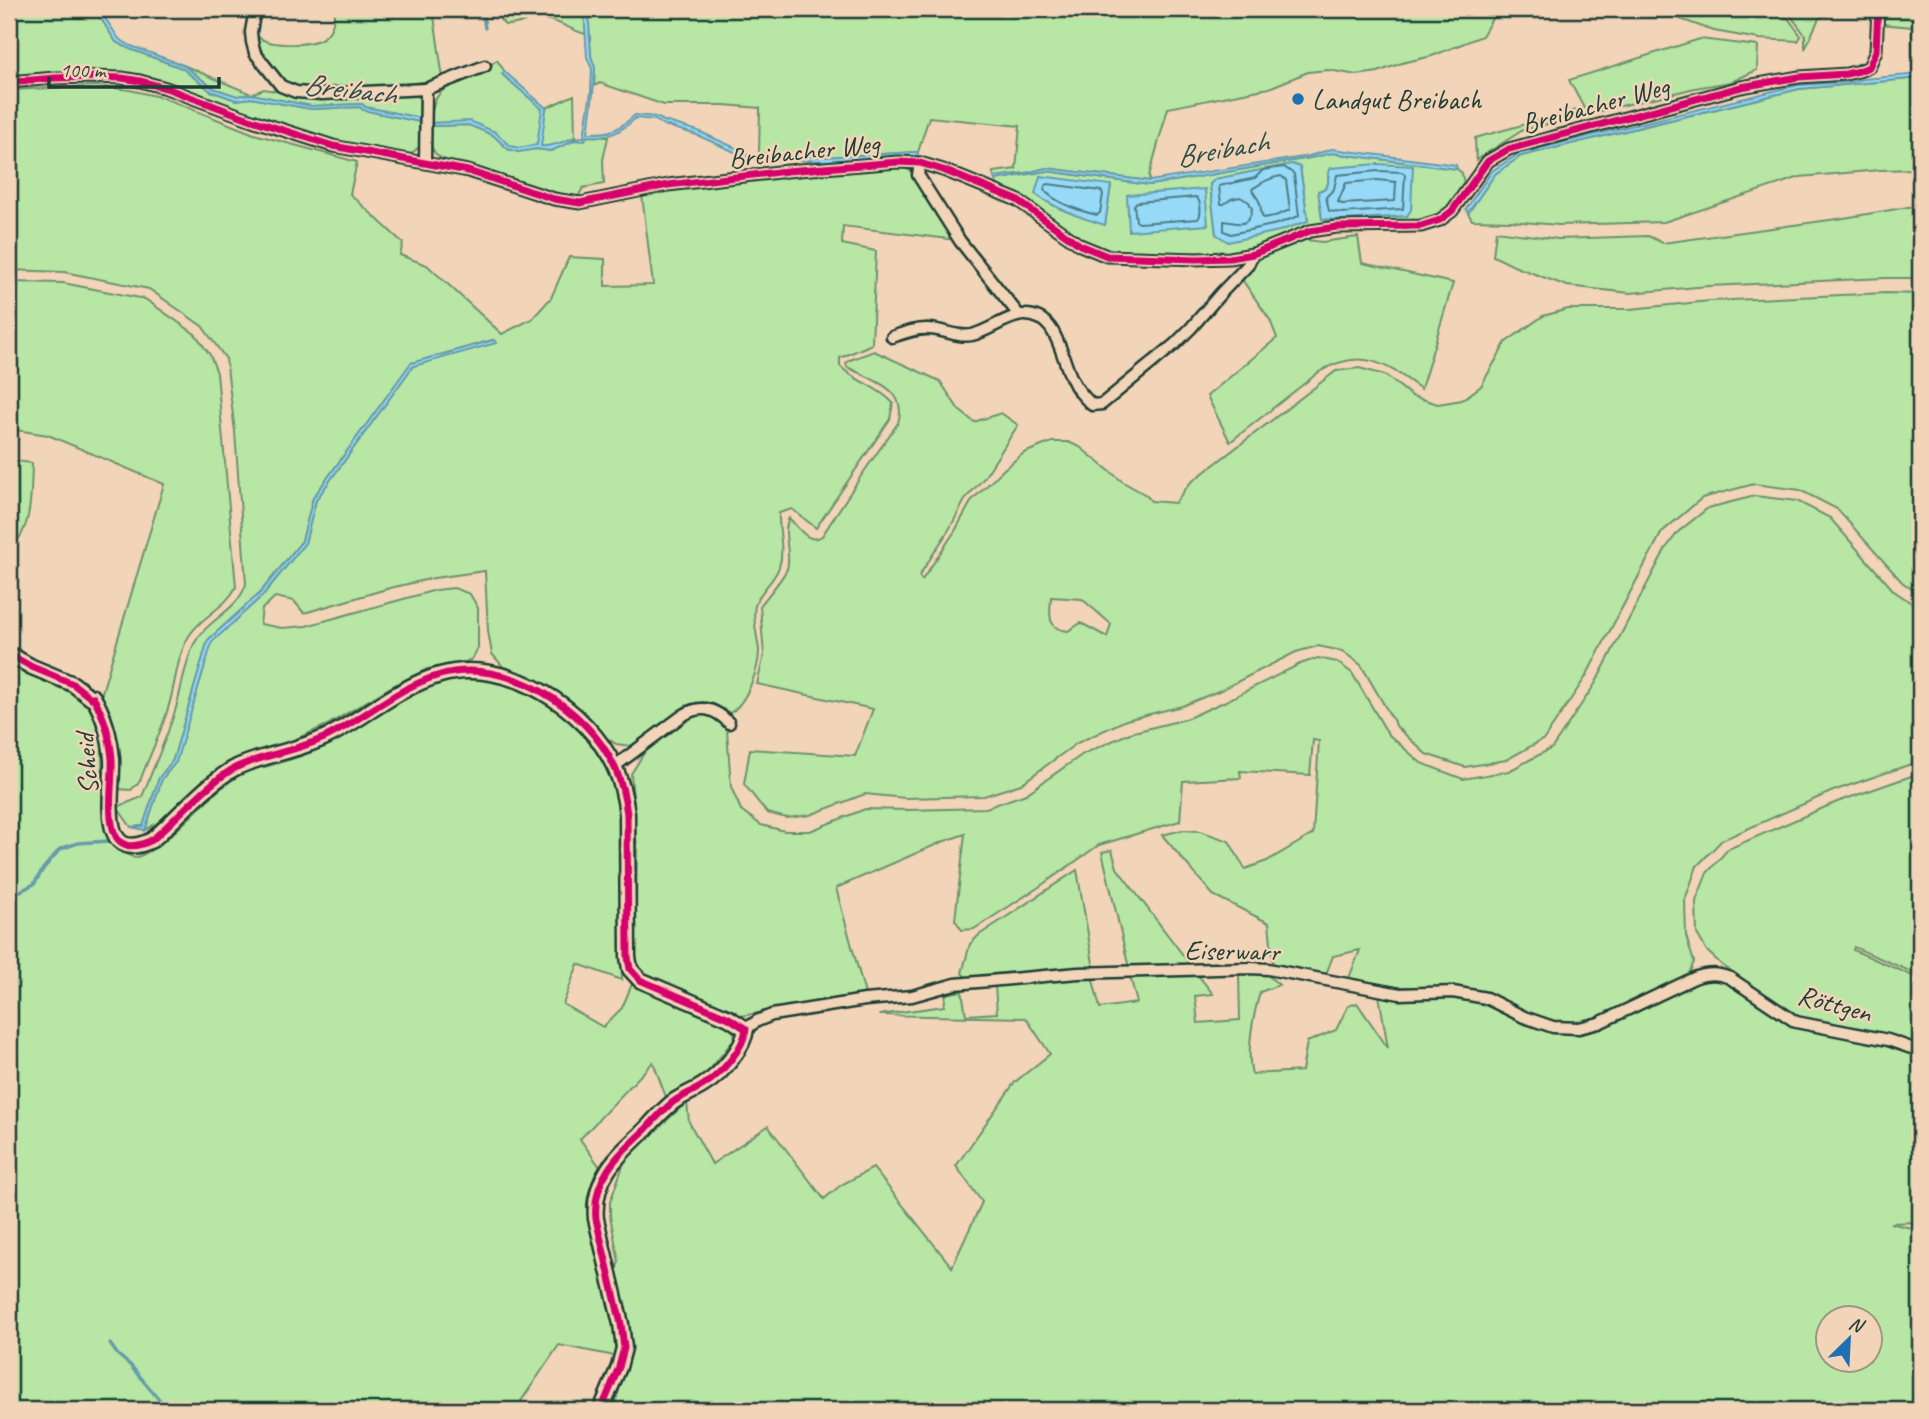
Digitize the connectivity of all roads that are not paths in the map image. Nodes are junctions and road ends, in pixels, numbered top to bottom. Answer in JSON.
{"nodes":[{"id":1,"x":255,"y":9,"type":"edge"},
{"id":2,"x":1878,"y":9,"type":"edge"},
{"id":3,"x":485,"y":66,"type":"dead end"},
{"id":4,"x":9,"y":82,"type":"edge"},
{"id":5,"x":426,"y":89,"type":"junction"},
{"id":6,"x":425,"y":162,"type":"junction"},
{"id":7,"x":920,"y":163,"type":"junction"},
{"id":8,"x":1253,"y":254,"type":"junction"},
{"id":9,"x":1019,"y":315,"type":"junction"},
{"id":10,"x":892,"y":337,"type":"dead end"},
{"id":11,"x":9,"y":654,"type":"edge"},
{"id":12,"x":729,"y":723,"type":"dead end"},
{"id":13,"x":614,"y":766,"type":"junction"},
{"id":14,"x":1705,"y":974,"type":"joint"},
{"id":15,"x":746,"y":1029,"type":"junction"},
{"id":16,"x":1920,"y":1051,"type":"edge"},
{"id":17,"x":601,"y":1410,"type":"edge"}],
"edges":[{"from":1,"to":5,"type":"street"},
{"from":2,"to":8,"type":"street","name":"Breibacher Weg"},
{"from":3,"to":5,"type":"street"},
{"from":4,"to":6,"type":"street","name":"Breibacher Weg"},
{"from":5,"to":6,"type":"street"},
{"from":6,"to":7,"type":"street","name":"Breibacher Weg"},
{"from":7,"to":8,"type":"street","name":"Breibacher Weg"},
{"from":7,"to":9,"type":"street","name":"Breibacher Weg"},
{"from":8,"to":9,"type":"street"},
{"from":9,"to":10,"type":"street"},
{"from":11,"to":13,"type":"street","name":"Scheid"},
{"from":12,"to":13,"type":"street"},
{"from":13,"to":15,"type":"street"},
{"from":14,"to":15,"type":"street","name":"Eiserwarr"},
{"from":14,"to":16,"type":"street","name":"Röttgen"},
{"from":15,"to":17,"type":"street"}]}
